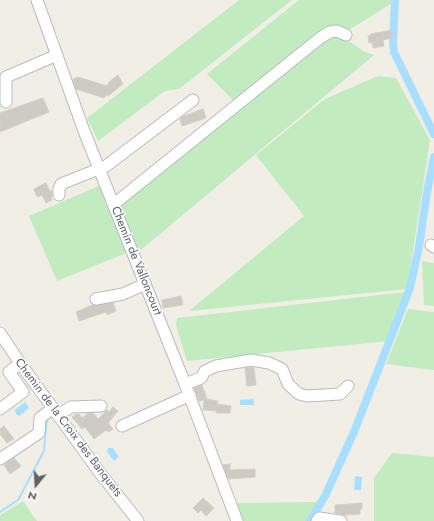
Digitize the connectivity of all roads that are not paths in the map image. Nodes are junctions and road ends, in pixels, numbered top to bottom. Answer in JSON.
{"nodes":[{"id":1,"x":38,"y":0,"type":"edge"},
{"id":2,"x":346,"y":35,"type":"dead end"},
{"id":3,"x":57,"y":55,"type":"junction"},
{"id":4,"x":3,"y":77,"type":"edge"},
{"id":5,"x":193,"y":100,"type":"dead end"},
{"id":6,"x":6,"y":102,"type":"dead end"},
{"id":7,"x":100,"y":169,"type":"junction"},
{"id":8,"x":59,"y":195,"type":"dead end"},
{"id":9,"x":114,"y":204,"type":"junction"},
{"id":10,"x":145,"y":284,"type":"junction"},
{"id":11,"x":96,"y":299,"type":"dead end"},
{"id":12,"x":0,"y":334,"type":"edge"},
{"id":13,"x":20,"y":363,"type":"junction"},
{"id":14,"x":185,"y":384,"type":"junction"},
{"id":15,"x":348,"y":386,"type":"dead end"},
{"id":16,"x":190,"y":396,"type":"junction"},
{"id":17,"x":101,"y":406,"type":"dead end"},
{"id":18,"x":0,"y":409,"type":"edge"},
{"id":19,"x":56,"y":411,"type":"junction"},
{"id":20,"x":122,"y":426,"type":"dead end"},
{"id":21,"x":0,"y":459,"type":"edge"},
{"id":22,"x":138,"y":521,"type":"edge"},
{"id":23,"x":238,"y":521,"type":"edge"},
{"id":24,"x":317,"y":521,"type":"edge"},
{"id":25,"x":341,"y":521,"type":"edge"}],
"edges":[{"from":1,"to":3,"type":"street","name":"Chemin de Valloncourt"},
{"from":2,"to":9,"type":"street"},
{"from":3,"to":4,"type":"street"},
{"from":3,"to":7,"type":"street","name":"Chemin de Valloncourt"},
{"from":4,"to":6,"type":"street"},
{"from":5,"to":7,"type":"street"},
{"from":7,"to":8,"type":"street"},
{"from":7,"to":9,"type":"street","name":"Chemin de Valloncourt"},
{"from":9,"to":10,"type":"street","name":"Chemin de Valloncourt"},
{"from":10,"to":11,"type":"street"},
{"from":10,"to":14,"type":"street","name":"Chemin de Valloncourt"},
{"from":12,"to":13,"type":"street","name":"Chemin de la Croix des Banquets"},
{"from":13,"to":18,"type":"street"},
{"from":13,"to":19,"type":"street","name":"Chemin de la Croix des Banquets"},
{"from":14,"to":15,"type":"street"},
{"from":14,"to":16,"type":"street","name":"Chemin de Valloncourt"},
{"from":16,"to":20,"type":"street"},
{"from":16,"to":23,"type":"street","name":"Chemin de Valloncourt"},
{"from":17,"to":19,"type":"street"},
{"from":19,"to":21,"type":"street"},
{"from":19,"to":22,"type":"street","name":"Chemin de la Croix des Banquets"},
{"from":24,"to":25,"type":"street"}]}
